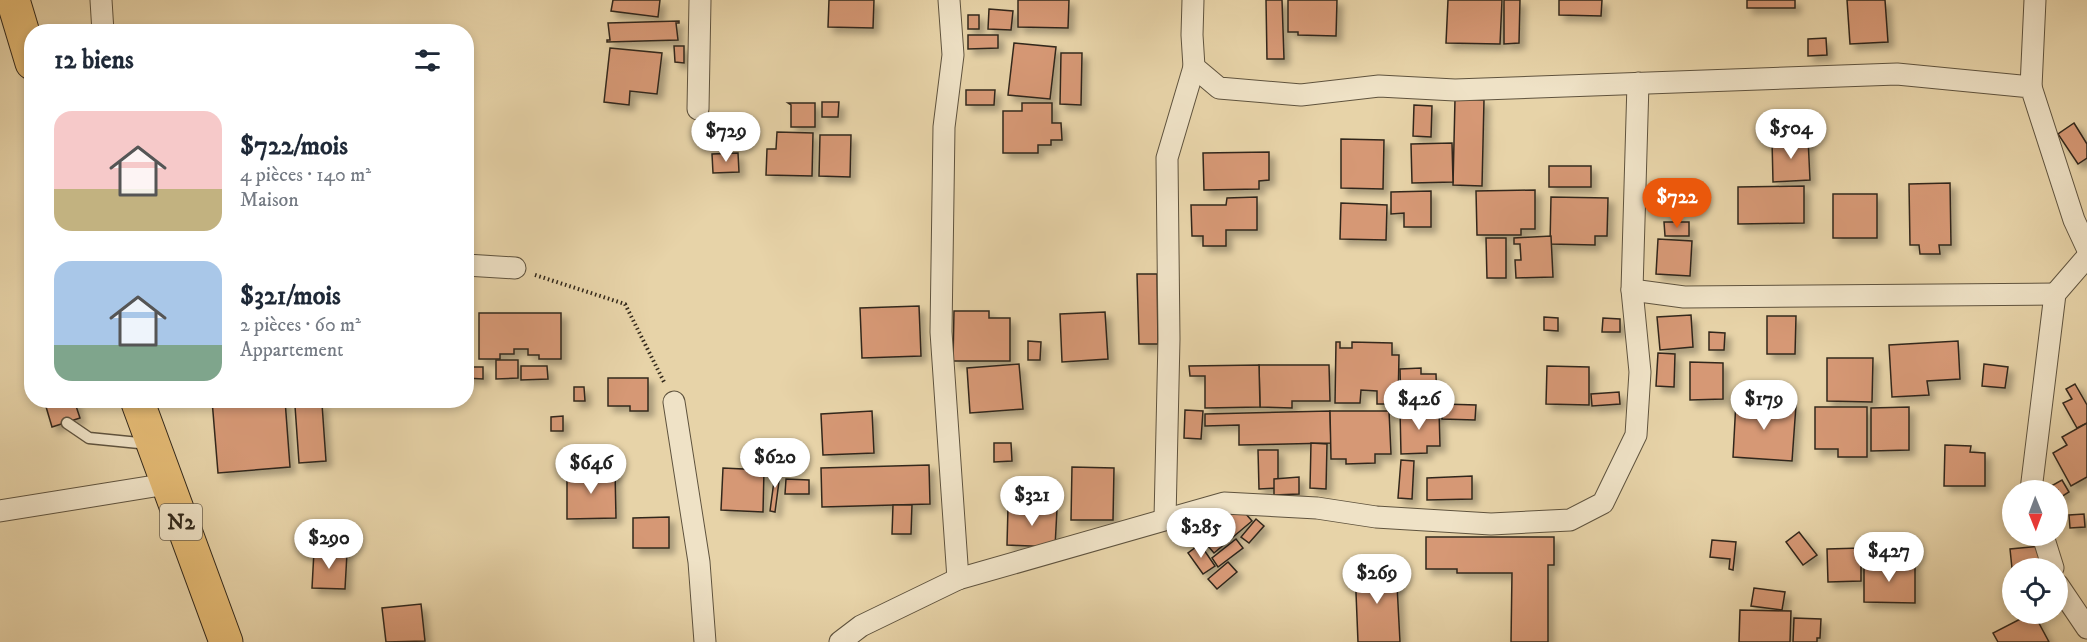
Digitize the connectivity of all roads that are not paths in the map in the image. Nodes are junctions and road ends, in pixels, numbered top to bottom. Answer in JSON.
{"nodes":[{"id":1,"x":13,"y":0,"type":"edge"},
{"id":2,"x":101,"y":0,"type":"edge"},
{"id":3,"x":700,"y":0,"type":"edge"},
{"id":4,"x":949,"y":0,"type":"edge"},
{"id":5,"x":1193,"y":0,"type":"edge"},
{"id":6,"x":2035,"y":0,"type":"edge"},
{"id":7,"x":102,"y":24,"type":"edge"},
{"id":8,"x":24,"y":36,"type":"edge"},
{"id":9,"x":1194,"y":68,"type":"junction"},
{"id":10,"x":1638,"y":83,"type":"junction"},
{"id":11,"x":2031,"y":87,"type":"junction"},
{"id":12,"x":698,"y":109,"type":"dead end"},
{"id":13,"x":2087,"y":248,"type":"edge"},
{"id":14,"x":2087,"y":256,"type":"edge"},
{"id":15,"x":474,"y":265,"type":"edge"},
{"id":16,"x":515,"y":268,"type":"road end"},
{"id":17,"x":1632,"y":290,"type":"junction"},
{"id":18,"x":2055,"y":294,"type":"junction"},
{"id":19,"x":674,"y":402,"type":"road end"},
{"id":20,"x":140,"y":408,"type":"edge"},
{"id":21,"x":67,"y":423,"type":"dead end"},
{"id":22,"x":152,"y":445,"type":"junction"},
{"id":23,"x":2032,"y":480,"type":"edge"},
{"id":24,"x":167,"y":484,"type":"junction"},
{"id":25,"x":0,"y":511,"type":"edge"},
{"id":26,"x":1165,"y":519,"type":"junction"},
{"id":27,"x":958,"y":579,"type":"junction"},
{"id":28,"x":2068,"y":600,"type":"edge"},
{"id":29,"x":2087,"y":628,"type":"edge"},
{"id":30,"x":226,"y":642,"type":"edge"},
{"id":31,"x":705,"y":642,"type":"edge"},
{"id":32,"x":840,"y":642,"type":"edge"}],
"edges":[{"from":1,"to":8,"type":"highway"},
{"from":2,"to":7,"type":"street"},
{"from":3,"to":12,"type":"street"},
{"from":4,"to":27,"type":"street"},
{"from":5,"to":9,"type":"street"},
{"from":6,"to":11,"type":"street"},
{"from":9,"to":10,"type":"street"},
{"from":9,"to":26,"type":"street"},
{"from":10,"to":11,"type":"street"},
{"from":10,"to":17,"type":"street"},
{"from":11,"to":13,"type":"street"},
{"from":14,"to":18,"type":"street"},
{"from":15,"to":16,"type":"street"},
{"from":17,"to":18,"type":"street"},
{"from":17,"to":26,"type":"street"},
{"from":18,"to":23,"type":"street"},
{"from":19,"to":31,"type":"street"},
{"from":20,"to":22,"type":"highway","number":"N2"},
{"from":21,"to":22,"type":"lane"},
{"from":22,"to":24,"type":"highway","number":"N2"},
{"from":24,"to":25,"type":"street"},
{"from":24,"to":30,"type":"highway","number":"N2"},
{"from":26,"to":27,"type":"street"},
{"from":27,"to":32,"type":"street"},
{"from":28,"to":29,"type":"street"}]}
